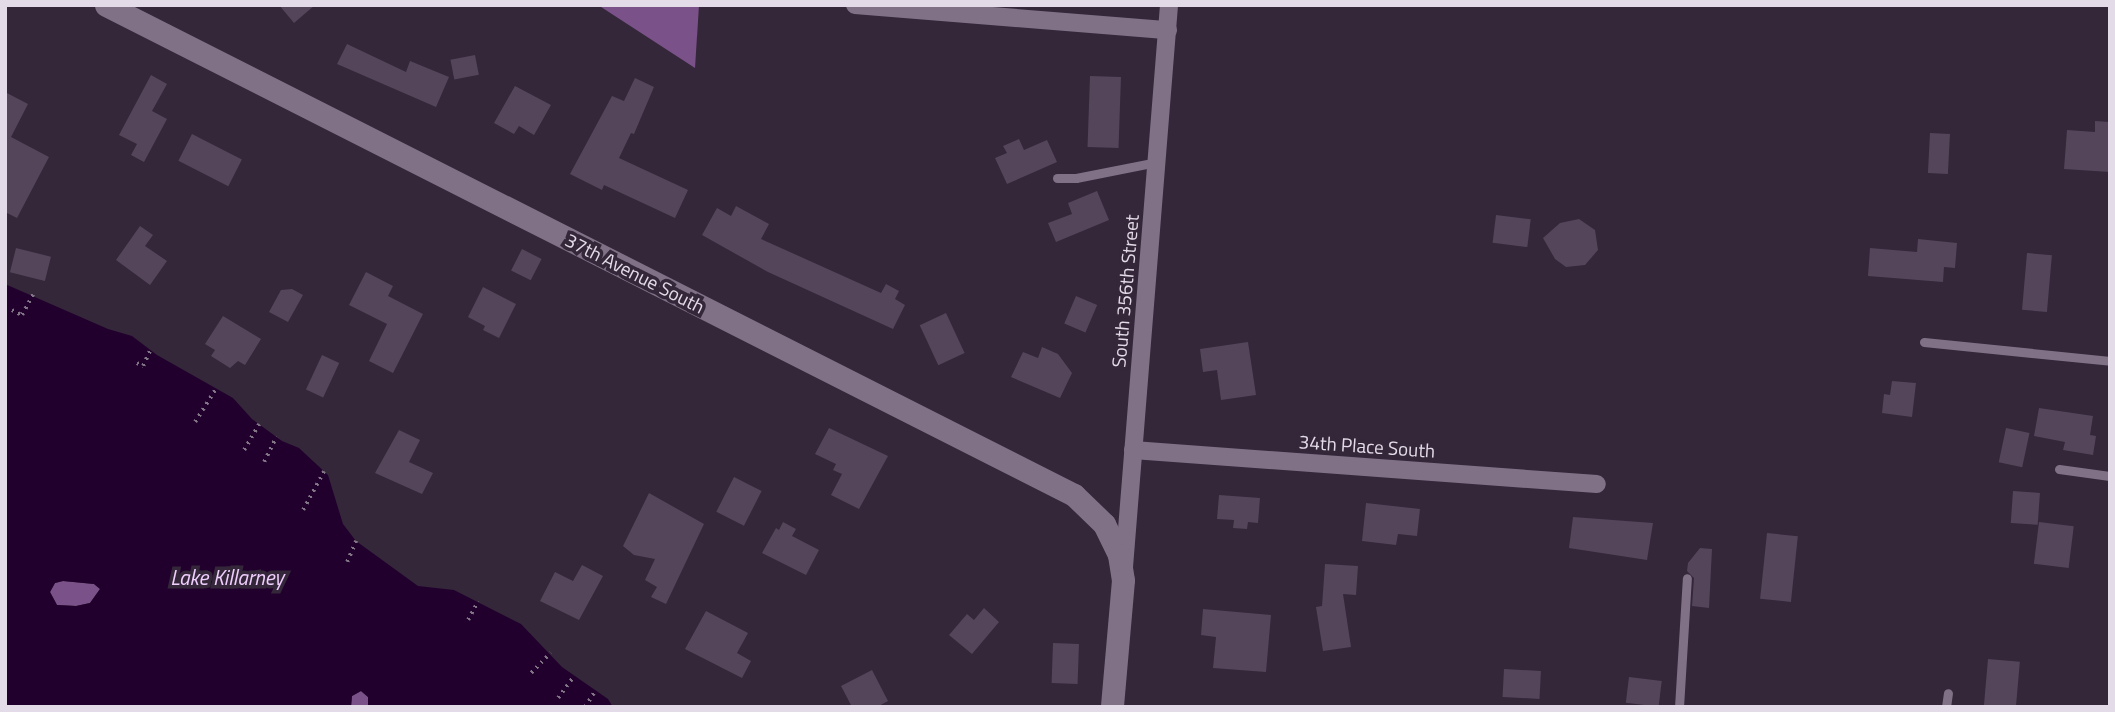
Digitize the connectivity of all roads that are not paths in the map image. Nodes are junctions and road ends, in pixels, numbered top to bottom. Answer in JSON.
{"nodes":[{"id":1,"x":106,"y":5,"type":"edge"},
{"id":2,"x":855,"y":5,"type":"edge"},
{"id":3,"x":1169,"y":5,"type":"edge"},
{"id":4,"x":1168,"y":30,"type":"junction"},
{"id":5,"x":1157,"y":162,"type":"junction"},
{"id":6,"x":1057,"y":178,"type":"dead end"},
{"id":7,"x":1924,"y":342,"type":"dead end"},
{"id":8,"x":2110,"y":361,"type":"edge"},
{"id":9,"x":1133,"y":450,"type":"junction"},
{"id":10,"x":2059,"y":469,"type":"dead end"},
{"id":11,"x":2110,"y":476,"type":"edge"},
{"id":12,"x":1597,"y":484,"type":"dead end"},
{"id":13,"x":1687,"y":578,"type":"dead end"},
{"id":14,"x":1123,"y":580,"type":"junction"},
{"id":15,"x":1948,"y":694,"type":"dead end"},
{"id":16,"x":1112,"y":707,"type":"edge"},
{"id":17,"x":1679,"y":707,"type":"edge"},
{"id":18,"x":1946,"y":707,"type":"edge"}],
"edges":[{"from":1,"to":14,"type":"street","name":"37th Avenue South"},
{"from":2,"to":4,"type":"street"},
{"from":3,"to":4,"type":"street","name":"South 356th Street"},
{"from":4,"to":5,"type":"street","name":"South 356th Street"},
{"from":5,"to":6,"type":"lane"},
{"from":5,"to":9,"type":"street","name":"South 356th Street"},
{"from":7,"to":8,"type":"lane"},
{"from":9,"to":12,"type":"street","name":"34th Place South"},
{"from":9,"to":14,"type":"street","name":"South 356th Street"},
{"from":10,"to":11,"type":"lane"},
{"from":13,"to":17,"type":"lane"},
{"from":14,"to":16,"type":"street","name":"37th Avenue South"},
{"from":15,"to":18,"type":"lane"}]}
